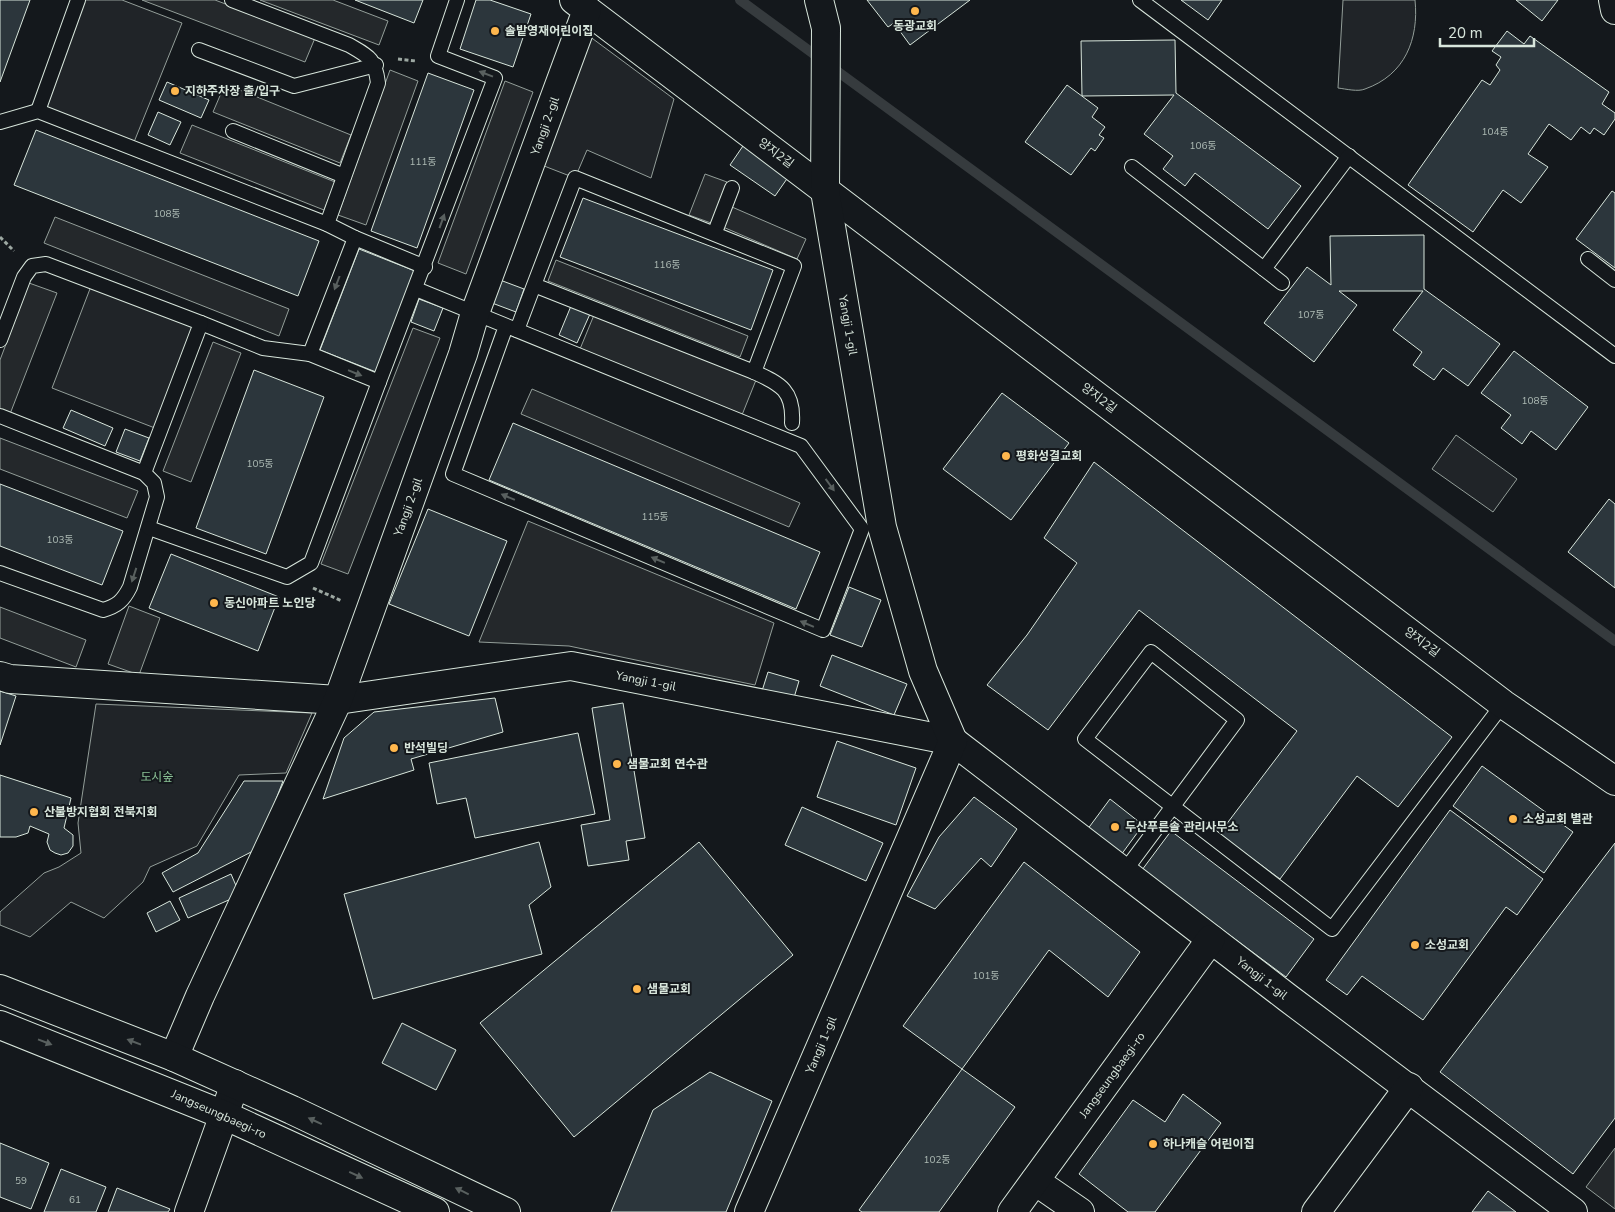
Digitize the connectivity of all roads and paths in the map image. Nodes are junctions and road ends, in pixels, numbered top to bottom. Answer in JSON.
{"nodes":[{"id":1,"x":78,"y":0,"type":"edge"},
{"id":2,"x":232,"y":0,"type":"edge"},
{"id":3,"x":458,"y":0,"type":"edge"},
{"id":4,"x":819,"y":0,"type":"edge"},
{"id":5,"x":1140,"y":0,"type":"edge"},
{"id":6,"x":1613,"y":0,"type":"edge"},
{"id":7,"x":580,"y":5,"type":"edge"},
{"id":8,"x":1615,"y":10,"type":"edge"},
{"id":9,"x":199,"y":50,"type":"dead end"},
{"id":10,"x":438,"y":56,"type":"junction"},
{"id":11,"x":376,"y":65,"type":"junction"},
{"id":12,"x":38,"y":111,"type":"junction"},
{"id":13,"x":0,"y":122,"type":"edge"},
{"id":14,"x":233,"y":131,"type":"dead end"},
{"id":15,"x":1349,"y":156,"type":"junction"},
{"id":16,"x":1132,"y":166,"type":"dead end"},
{"id":17,"x":344,"y":176,"type":"junction"},
{"id":18,"x":825,"y":178,"type":"junction"},
{"id":19,"x":732,"y":188,"type":"dead end"},
{"id":20,"x":328,"y":224,"type":"junction"},
{"id":21,"x":715,"y":232,"type":"junction"},
{"id":22,"x":355,"y":238,"type":"junction"},
{"id":23,"x":1588,"y":259,"type":"dead end"},
{"id":24,"x":425,"y":267,"type":"junction"},
{"id":25,"x":1264,"y":269,"type":"junction"},
{"id":26,"x":1615,"y":280,"type":"edge"},
{"id":27,"x":1282,"y":283,"type":"dead end"},
{"id":28,"x":534,"y":285,"type":"junction"},
{"id":29,"x":416,"y":289,"type":"junction"},
{"id":30,"x":475,"y":313,"type":"junction"},
{"id":31,"x":201,"y":323,"type":"junction"},
{"id":32,"x":512,"y":328,"type":"junction"},
{"id":33,"x":0,"y":340,"type":"edge"},
{"id":34,"x":310,"y":354,"type":"junction"},
{"id":35,"x":1615,"y":356,"type":"edge"},
{"id":36,"x":754,"y":372,"type":"junction"},
{"id":37,"x":379,"y":382,"type":"junction"},
{"id":38,"x":0,"y":416,"type":"edge"},
{"id":39,"x":792,"y":423,"type":"dead end"},
{"id":40,"x":144,"y":472,"type":"junction"},
{"id":41,"x":149,"y":528,"type":"junction"},
{"id":42,"x":0,"y":573,"type":"edge"},
{"id":43,"x":287,"y":578,"type":"junction"},
{"id":44,"x":369,"y":613,"type":"junction"},
{"id":45,"x":0,"y":676,"type":"edge"},
{"id":46,"x":338,"y":700,"type":"junction"},
{"id":47,"x":1504,"y":704,"type":"junction"},
{"id":48,"x":953,"y":741,"type":"junction"},
{"id":49,"x":1615,"y":781,"type":"edge"},
{"id":50,"x":1172,"y":806,"type":"junction"},
{"id":51,"x":1124,"y":872,"type":"junction"},
{"id":52,"x":1211,"y":938,"type":"junction"},
{"id":53,"x":0,"y":989,"type":"edge"},
{"id":54,"x":0,"y":1025,"type":"edge"},
{"id":55,"x":174,"y":1058,"type":"junction"},
{"id":56,"x":235,"y":1084,"type":"junction"},
{"id":57,"x":1409,"y":1087,"type":"junction"},
{"id":58,"x":224,"y":1115,"type":"junction"},
{"id":59,"x":1035,"y":1181,"type":"junction"},
{"id":60,"x":189,"y":1212,"type":"edge"},
{"id":61,"x":435,"y":1212,"type":"edge"},
{"id":62,"x":506,"y":1212,"type":"edge"},
{"id":63,"x":749,"y":1212,"type":"edge"},
{"id":64,"x":1012,"y":1212,"type":"edge"},
{"id":65,"x":1080,"y":1212,"type":"edge"},
{"id":66,"x":1316,"y":1212,"type":"edge"},
{"id":67,"x":1573,"y":1212,"type":"edge"}],
"edges":[{"from":1,"to":12,"type":"lane"},
{"from":2,"to":11,"type":"lane"},
{"from":3,"to":10,"type":"lane"},
{"from":4,"to":18,"type":"street","name":"Yangji 1-gil"},
{"from":5,"to":15,"type":"lane"},
{"from":6,"to":8,"type":"street"},
{"from":7,"to":18,"type":"street","name":"양지2길"},
{"from":7,"to":30,"type":"street","name":"Yangji 2-gil"},
{"from":9,"to":11,"type":"lane"},
{"from":10,"to":11,"type":"path"},
{"from":24,"to":10,"type":"lane","one_way":true},
{"from":11,"to":17,"type":"lane"},
{"from":12,"to":13,"type":"lane"},
{"from":12,"to":20,"type":"lane"},
{"from":14,"to":17,"type":"lane"},
{"from":15,"to":25,"type":"lane"},
{"from":15,"to":35,"type":"lane"},
{"from":16,"to":25,"type":"lane"},
{"from":17,"to":20,"type":"lane"},
{"from":18,"to":47,"type":"street","name":"양지2길"},
{"from":18,"to":48,"type":"street","name":"Yangji 1-gil"},
{"from":19,"to":21,"type":"lane"},
{"from":20,"to":22,"type":"lane"},
{"from":21,"to":28,"type":"lane"},
{"from":21,"to":36,"type":"lane"},
{"from":22,"to":24,"type":"lane"},
{"from":22,"to":34,"type":"lane","one_way":true},
{"from":23,"to":26,"type":"lane"},
{"from":24,"to":29,"type":"lane"},
{"from":25,"to":27,"type":"lane"},
{"from":28,"to":32,"type":"lane"},
{"from":28,"to":36,"type":"lane"},
{"from":29,"to":30,"type":"lane"},
{"from":29,"to":37,"type":"lane"},
{"from":30,"to":32,"type":"lane"},
{"from":30,"to":44,"type":"street","name":"Yangji 2-gil"},
{"from":31,"to":33,"type":"lane"},
{"from":31,"to":34,"type":"lane"},
{"from":31,"to":40,"type":"lane"},
{"from":32,"to":32,"type":"lane","one_way":true},
{"from":34,"to":37,"type":"lane","one_way":true},
{"from":36,"to":39,"type":"lane"},
{"from":37,"to":43,"type":"lane"},
{"from":38,"to":40,"type":"lane"},
{"from":40,"to":41,"type":"lane"},
{"from":41,"to":42,"type":"lane","one_way":true},
{"from":41,"to":43,"type":"lane"},
{"from":43,"to":44,"type":"path"},
{"from":44,"to":46,"type":"street","name":"Yangji 2-gil"},
{"from":45,"to":46,"type":"street"},
{"from":46,"to":48,"type":"street","name":"Yangji 1-gil"},
{"from":46,"to":55,"type":"street"},
{"from":47,"to":49,"type":"street","name":"양지2길"},
{"from":47,"to":50,"type":"lane"},
{"from":48,"to":51,"type":"street","name":"Yangji 1-gil"},
{"from":48,"to":63,"type":"street","name":"Yangji 1-gil"},
{"from":50,"to":50,"type":"lane"},
{"from":50,"to":51,"type":"lane"},
{"from":51,"to":52,"type":"street","name":"Yangji 1-gil"},
{"from":52,"to":57,"type":"street","name":"Yangji 1-gil"},
{"from":52,"to":59,"type":"street","name":"Jangseungbaegi-ro"},
{"from":55,"to":53,"type":"street","one_way":true},
{"from":54,"to":58,"type":"street","name":"Jangseungbaegi-ro","one_way":true},
{"from":55,"to":56,"type":"street"},
{"from":56,"to":58,"type":"street"},
{"from":62,"to":56,"type":"street","one_way":true},
{"from":57,"to":66,"type":"street"},
{"from":57,"to":67,"type":"street","name":"Yangji 1-gil"},
{"from":58,"to":60,"type":"street"},
{"from":58,"to":61,"type":"street","name":"Jangseungbaegi-ro","one_way":true},
{"from":59,"to":64,"type":"street","name":"Jangseungbaegi-ro"},
{"from":59,"to":65,"type":"street"}]}
